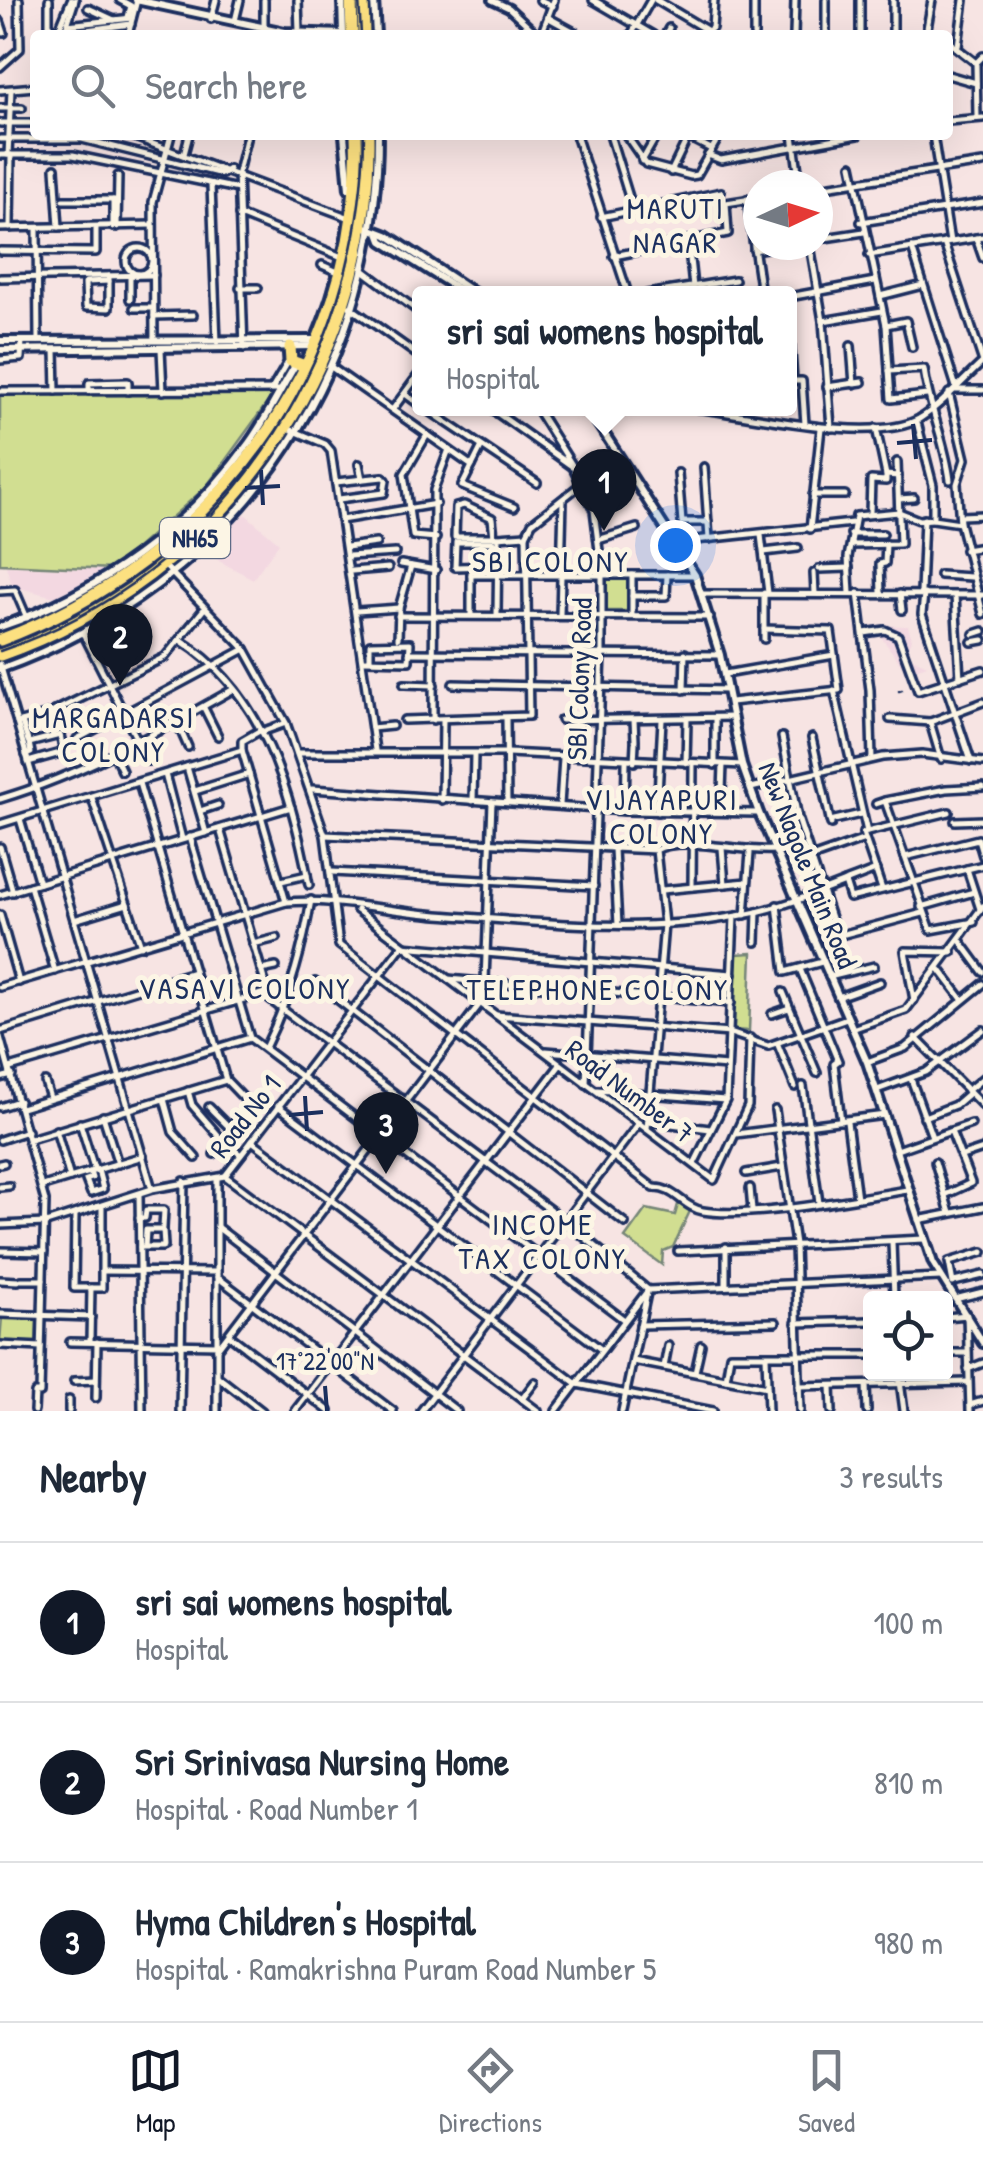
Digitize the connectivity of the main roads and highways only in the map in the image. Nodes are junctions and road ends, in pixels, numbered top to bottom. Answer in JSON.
{"nodes":[{"id":1,"x":351,"y":0,"type":"edge"},
{"id":2,"x":362,"y":0,"type":"edge"},
{"id":3,"x":352,"y":30,"type":"edge"},
{"id":4,"x":364,"y":30,"type":"edge"},
{"id":5,"x":356,"y":140,"type":"edge"},
{"id":6,"x":368,"y":140,"type":"edge"},
{"id":7,"x":360,"y":223,"type":"junction"},
{"id":8,"x":321,"y":346,"type":"junction"},
{"id":9,"x":256,"y":461,"type":"junction"},
{"id":10,"x":107,"y":599,"type":"junction"},
{"id":11,"x":0,"y":640,"type":"edge"},
{"id":12,"x":0,"y":654,"type":"edge"}],
"edges":[{"from":1,"to":3,"type":"highway"},
{"from":2,"to":4,"type":"highway"},
{"from":5,"to":7,"type":"highway","number":"NH65"},
{"from":6,"to":7,"type":"highway","number":"NH65"},
{"from":7,"to":8,"type":"highway","number":"NH65"},
{"from":7,"to":8,"type":"highway","number":"NH65"},
{"from":8,"to":9,"type":"highway","number":"NH65"},
{"from":8,"to":9,"type":"highway","number":"NH65"},
{"from":9,"to":10,"type":"highway","number":"NH65"},
{"from":9,"to":10,"type":"highway","number":"NH65"},
{"from":10,"to":11,"type":"highway","number":"NH65"},
{"from":10,"to":12,"type":"highway","number":"NH65"}]}
